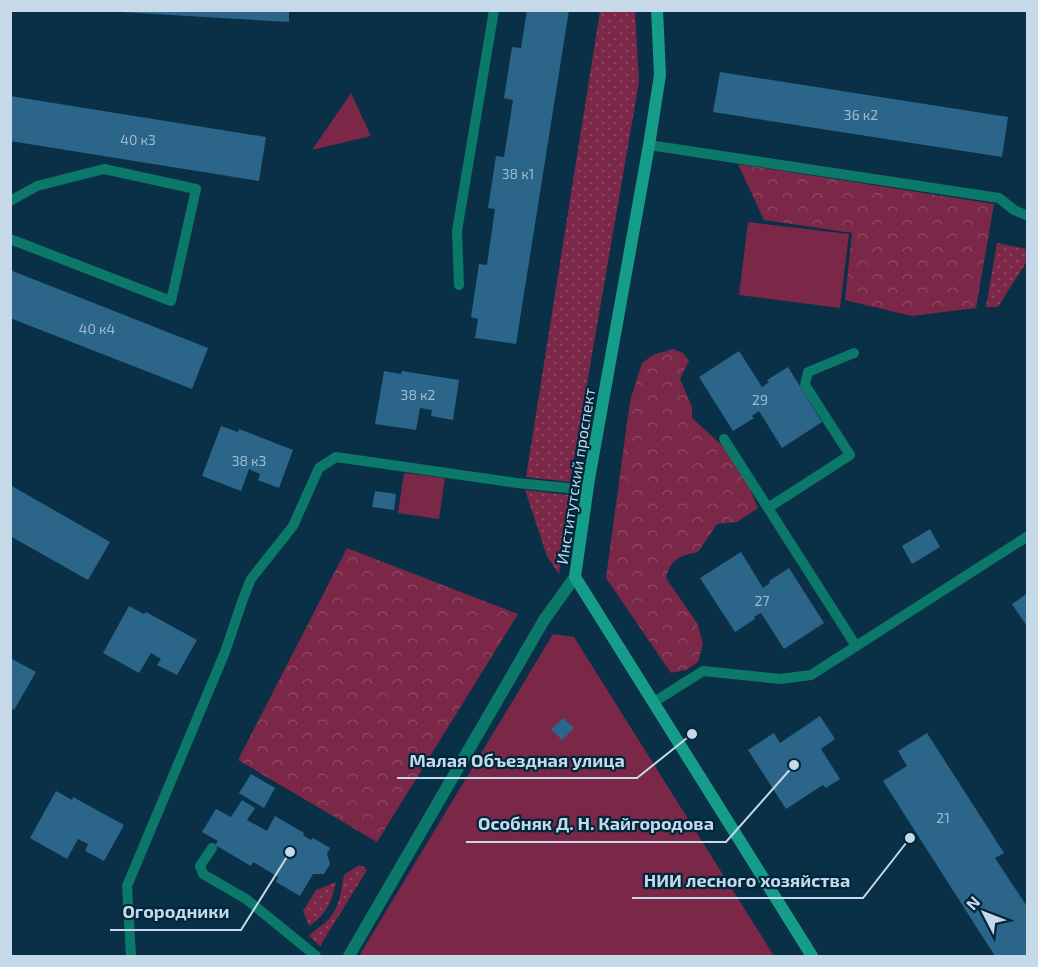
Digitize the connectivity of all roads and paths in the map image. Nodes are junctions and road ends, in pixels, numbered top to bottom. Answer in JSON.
{"nodes":[{"id":1,"x":494,"y":10,"type":"edge"},
{"id":2,"x":657,"y":10,"type":"edge"},
{"id":3,"x":649,"y":145,"type":"junction"},
{"id":4,"x":10,"y":201,"type":"edge"},
{"id":5,"x":1028,"y":216,"type":"edge"},
{"id":6,"x":10,"y":239,"type":"edge"},
{"id":7,"x":459,"y":285,"type":"dead end"},
{"id":8,"x":854,"y":353,"type":"dead end"},
{"id":9,"x":724,"y":439,"type":"dead end"},
{"id":10,"x":587,"y":490,"type":"junction"},
{"id":11,"x":768,"y":508,"type":"junction"},
{"id":12,"x":1028,"y":536,"type":"edge"},
{"id":13,"x":575,"y":577,"type":"junction"},
{"id":14,"x":856,"y":646,"type":"junction"},
{"id":15,"x":654,"y":702,"type":"junction"},
{"id":16,"x":212,"y":848,"type":"dead end"},
{"id":17,"x":131,"y":957,"type":"edge"},
{"id":18,"x":316,"y":957,"type":"edge"},
{"id":19,"x":349,"y":957,"type":"edge"},
{"id":20,"x":812,"y":957,"type":"edge"}],
"edges":[{"from":1,"to":7,"type":"lane"},
{"from":2,"to":3,"type":"street","name":"Институтский проспект"},
{"from":3,"to":5,"type":"lane"},
{"from":3,"to":10,"type":"street","name":"Институтский проспект"},
{"from":4,"to":6,"type":"lane"},
{"from":8,"to":11,"type":"lane"},
{"from":9,"to":11,"type":"lane"},
{"from":10,"to":13,"type":"street","name":"Институтский проспект"},
{"from":10,"to":17,"type":"lane"},
{"from":11,"to":14,"type":"lane"},
{"from":12,"to":14,"type":"lane"},
{"from":13,"to":15,"type":"street","name":"Институтский проспект"},
{"from":13,"to":19,"type":"street"},
{"from":14,"to":15,"type":"lane"},
{"from":15,"to":20,"type":"street","name":"Институтский проспект"},
{"from":16,"to":18,"type":"lane"}]}
